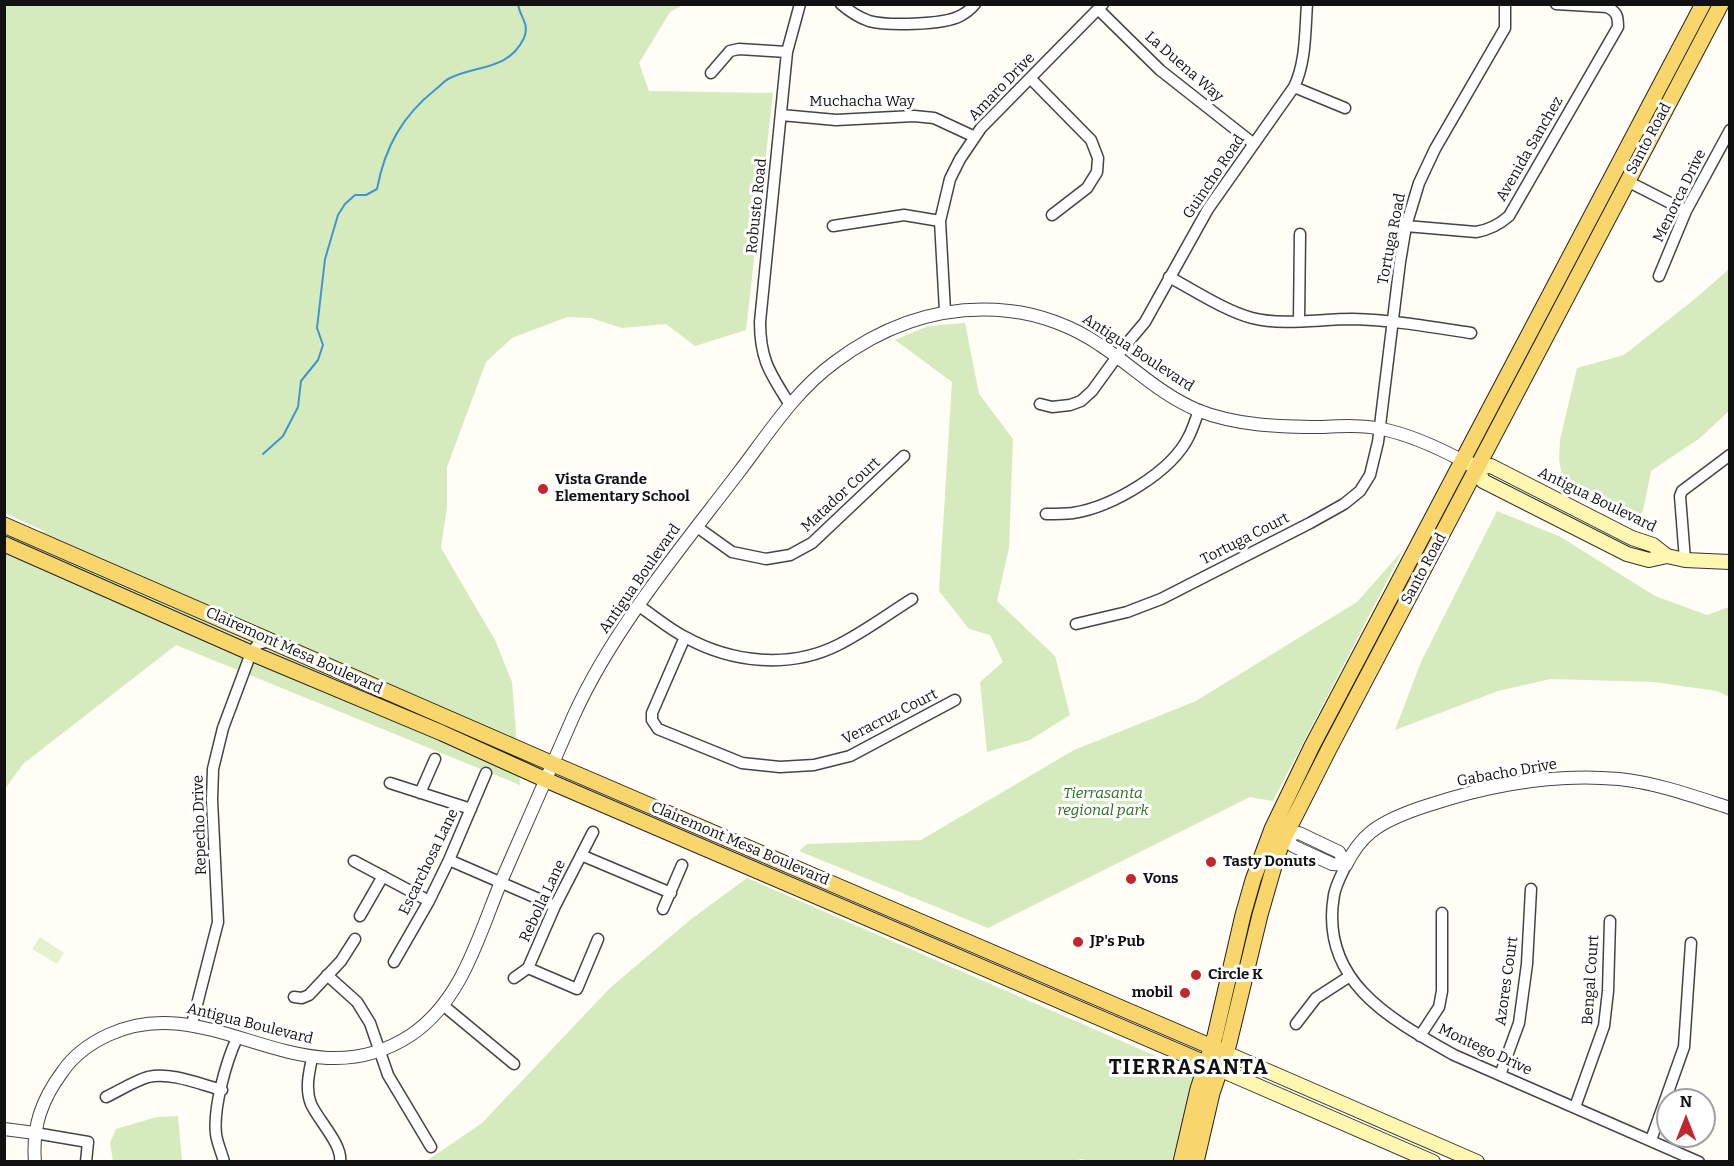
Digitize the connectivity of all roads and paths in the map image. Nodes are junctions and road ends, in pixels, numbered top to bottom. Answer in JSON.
{"nodes":[{"id":1,"x":800,"y":4,"type":"edge"},
{"id":2,"x":841,"y":4,"type":"edge"},
{"id":3,"x":975,"y":4,"type":"edge"},
{"id":4,"x":1307,"y":4,"type":"edge"},
{"id":5,"x":1505,"y":4,"type":"edge"},
{"id":6,"x":1556,"y":4,"type":"edge"},
{"id":7,"x":1703,"y":4,"type":"edge"},
{"id":8,"x":1721,"y":4,"type":"edge"},
{"id":9,"x":1100,"y":7,"type":"edge"},
{"id":10,"x":787,"y":52,"type":"junction"},
{"id":11,"x":711,"y":73,"type":"dead end"},
{"id":12,"x":1031,"y":79,"type":"junction"},
{"id":13,"x":1294,"y":87,"type":"junction"},
{"id":14,"x":1345,"y":108,"type":"dead end"},
{"id":15,"x":781,"y":115,"type":"junction"},
{"id":16,"x":1730,"y":130,"type":"edge"},
{"id":17,"x":975,"y":137,"type":"junction"},
{"id":18,"x":1254,"y":144,"type":"junction"},
{"id":19,"x":1627,"y":181,"type":"junction"},
{"id":20,"x":1686,"y":211,"type":"junction"},
{"id":21,"x":1052,"y":215,"type":"dead end"},
{"id":22,"x":940,"y":220,"type":"junction"},
{"id":23,"x":833,"y":226,"type":"dead end"},
{"id":24,"x":1407,"y":226,"type":"junction"},
{"id":25,"x":1300,"y":234,"type":"dead end"},
{"id":26,"x":1659,"y":276,"type":"dead end"},
{"id":27,"x":1169,"y":277,"type":"junction"},
{"id":28,"x":945,"y":311,"type":"junction"},
{"id":29,"x":1299,"y":321,"type":"junction"},
{"id":30,"x":1393,"y":322,"type":"junction"},
{"id":31,"x":1471,"y":333,"type":"dead end"},
{"id":32,"x":1116,"y":357,"type":"junction"},
{"id":33,"x":1040,"y":404,"type":"dead end"},
{"id":34,"x":790,"y":405,"type":"junction"},
{"id":35,"x":1199,"y":410,"type":"junction"},
{"id":36,"x":1380,"y":428,"type":"junction"},
{"id":37,"x":1730,"y":455,"type":"edge"},
{"id":38,"x":904,"y":456,"type":"dead end"},
{"id":39,"x":1470,"y":464,"type":"junction"},
{"id":40,"x":1046,"y":514,"type":"dead end"},
{"id":41,"x":4,"y":525,"type":"edge"},
{"id":42,"x":697,"y":527,"type":"junction"},
{"id":43,"x":4,"y":544,"type":"edge"},
{"id":44,"x":1685,"y":560,"type":"junction"},
{"id":45,"x":1730,"y":562,"type":"edge"},
{"id":46,"x":912,"y":599,"type":"dead end"},
{"id":47,"x":639,"y":606,"type":"junction"},
{"id":48,"x":1076,"y":624,"type":"dead end"},
{"id":49,"x":685,"y":637,"type":"junction"},
{"id":50,"x":270,"y":641,"type":"junction"},
{"id":51,"x":251,"y":653,"type":"junction"},
{"id":52,"x":955,"y":700,"type":"dead end"},
{"id":53,"x":435,"y":759,"type":"dead end"},
{"id":54,"x":553,"y":764,"type":"junction"},
{"id":55,"x":486,"y":773,"type":"dead end"},
{"id":56,"x":546,"y":780,"type":"junction"},
{"id":57,"x":390,"y":783,"type":"dead end"},
{"id":58,"x":420,"y":793,"type":"junction"},
{"id":59,"x":1730,"y":808,"type":"edge"},
{"id":60,"x":471,"y":809,"type":"junction"},
{"id":61,"x":593,"y":832,"type":"dead end"},
{"id":62,"x":1278,"y":832,"type":"junction"},
{"id":63,"x":581,"y":855,"type":"junction"},
{"id":64,"x":449,"y":860,"type":"junction"},
{"id":65,"x":354,"y":861,"type":"dead end"},
{"id":66,"x":682,"y":865,"type":"dead end"},
{"id":67,"x":1347,"y":865,"type":"junction"},
{"id":68,"x":383,"y":876,"type":"junction"},
{"id":69,"x":501,"y":882,"type":"junction"},
{"id":70,"x":1531,"y":889,"type":"dead end"},
{"id":71,"x":671,"y":894,"type":"junction"},
{"id":72,"x":429,"y":901,"type":"junction"},
{"id":73,"x":555,"y":906,"type":"junction"},
{"id":74,"x":663,"y":909,"type":"dead end"},
{"id":75,"x":1442,"y":913,"type":"dead end"},
{"id":76,"x":360,"y":916,"type":"dead end"},
{"id":77,"x":1610,"y":921,"type":"dead end"},
{"id":78,"x":355,"y":939,"type":"dead end"},
{"id":79,"x":598,"y":939,"type":"dead end"},
{"id":80,"x":1691,"y":943,"type":"dead end"},
{"id":81,"x":394,"y":962,"type":"dead end"},
{"id":82,"x":528,"y":968,"type":"junction"},
{"id":83,"x":327,"y":975,"type":"junction"},
{"id":84,"x":1350,"y":976,"type":"junction"},
{"id":85,"x":514,"y":978,"type":"dead end"},
{"id":86,"x":294,"y":997,"type":"dead end"},
{"id":87,"x":444,"y":1006,"type":"junction"},
{"id":88,"x":192,"y":1024,"type":"junction"},
{"id":89,"x":1296,"y":1024,"type":"dead end"},
{"id":90,"x":1420,"y":1036,"type":"junction"},
{"id":91,"x":237,"y":1038,"type":"junction"},
{"id":92,"x":380,"y":1050,"type":"junction"},
{"id":93,"x":1219,"y":1050,"type":"junction"},
{"id":94,"x":312,"y":1058,"type":"junction"},
{"id":95,"x":1206,"y":1064,"type":"junction"},
{"id":96,"x":514,"y":1065,"type":"dead end"},
{"id":97,"x":1221,"y":1070,"type":"junction"},
{"id":98,"x":1500,"y":1075,"type":"junction"},
{"id":99,"x":222,"y":1090,"type":"junction"},
{"id":100,"x":106,"y":1097,"type":"dead end"},
{"id":101,"x":1575,"y":1107,"type":"junction"},
{"id":102,"x":4,"y":1130,"type":"edge"},
{"id":103,"x":35,"y":1133,"type":"junction"},
{"id":104,"x":1651,"y":1140,"type":"junction"},
{"id":105,"x":431,"y":1147,"type":"dead end"},
{"id":106,"x":34,"y":1161,"type":"edge"},
{"id":107,"x":86,"y":1161,"type":"edge"},
{"id":108,"x":224,"y":1161,"type":"edge"},
{"id":109,"x":339,"y":1161,"type":"edge"},
{"id":110,"x":1181,"y":1161,"type":"edge"},
{"id":111,"x":1196,"y":1161,"type":"edge"},
{"id":112,"x":1433,"y":1161,"type":"edge"},
{"id":113,"x":1477,"y":1161,"type":"edge"},
{"id":114,"x":1699,"y":1161,"type":"edge"}],
"edges":[{"from":1,"to":10,"type":"street","name":"Robusto Road"},
{"from":2,"to":3,"type":"street"},
{"from":4,"to":13,"type":"street","name":"Guincho Road"},
{"from":5,"to":24,"type":"street","name":"Tortuga Road"},
{"from":6,"to":24,"type":"street","name":"Avenida Sanchez"},
{"from":7,"to":39,"type":"main road","name":"Santo Road"},
{"from":8,"to":19,"type":"main road","name":"Santo Road"},
{"from":9,"to":12,"type":"street","name":"Amaro Drive"},
{"from":9,"to":18,"type":"street","name":"La Duena Way"},
{"from":10,"to":11,"type":"street"},
{"from":10,"to":15,"type":"street","name":"Robusto Road"},
{"from":12,"to":17,"type":"street","name":"Amaro Drive"},
{"from":12,"to":21,"type":"street"},
{"from":13,"to":14,"type":"street"},
{"from":13,"to":18,"type":"street","name":"Guincho Road"},
{"from":15,"to":17,"type":"street","name":"Muchacha Way"},
{"from":15,"to":34,"type":"street","name":"Robusto Road"},
{"from":16,"to":20,"type":"street","name":"Menorca Drive"},
{"from":17,"to":22,"type":"street","name":"Amaro Drive"},
{"from":18,"to":27,"type":"street","name":"Guincho Road"},
{"from":19,"to":20,"type":"street"},
{"from":19,"to":39,"type":"main road","name":"Santo Road"},
{"from":20,"to":26,"type":"street","name":"Menorca Drive"},
{"from":22,"to":23,"type":"street"},
{"from":22,"to":28,"type":"street","name":"Amaro Drive"},
{"from":24,"to":30,"type":"street","name":"Tortuga Road"},
{"from":25,"to":29,"type":"street"},
{"from":27,"to":29,"type":"street"},
{"from":27,"to":32,"type":"street","name":"Guincho Road"},
{"from":28,"to":32,"type":"street","name":"Antigua Boulevard"},
{"from":28,"to":34,"type":"street","name":"Antigua Boulevard"},
{"from":29,"to":30,"type":"street"},
{"from":30,"to":31,"type":"street"},
{"from":30,"to":36,"type":"street","name":"Tortuga Road"},
{"from":32,"to":33,"type":"street","name":"Guincho Road"},
{"from":32,"to":35,"type":"street","name":"Antigua Boulevard"},
{"from":34,"to":42,"type":"street","name":"Antigua Boulevard"},
{"from":35,"to":36,"type":"street","name":"Antigua Boulevard"},
{"from":35,"to":40,"type":"street"},
{"from":36,"to":39,"type":"street","name":"Antigua Boulevard"},
{"from":36,"to":48,"type":"street","name":"Tortuga Court"},
{"from":37,"to":44,"type":"street"},
{"from":38,"to":42,"type":"street","name":"Matador Court"},
{"from":39,"to":44,"type":"main road","name":"Antigua Boulevard"},
{"from":39,"to":62,"type":"main road","name":"Santo Road"},
{"from":41,"to":50,"type":"main road","name":"Clairemont Mesa Boulevard"},
{"from":42,"to":47,"type":"street","name":"Antigua Boulevard"},
{"from":43,"to":51,"type":"main road","name":"Clairemont Mesa Boulevard"},
{"from":44,"to":45,"type":"main road","name":"Antigua Boulevard"},
{"from":46,"to":49,"type":"street"},
{"from":47,"to":49,"type":"street"},
{"from":47,"to":54,"type":"street","name":"Antigua Boulevard"},
{"from":49,"to":52,"type":"street","name":"Veracruz Court"},
{"from":50,"to":51,"type":"street"},
{"from":50,"to":54,"type":"main road","name":"Clairemont Mesa Boulevard"},
{"from":51,"to":56,"type":"main road","name":"Clairemont Mesa Boulevard"},
{"from":51,"to":88,"type":"street","name":"Repecho Drive"},
{"from":53,"to":58,"type":"street"},
{"from":54,"to":56,"type":"street","name":"Antigua Boulevard"},
{"from":54,"to":93,"type":"main road","name":"Clairemont Mesa Boulevard"},
{"from":55,"to":60,"type":"street","name":"Escarchosa Lane"},
{"from":56,"to":69,"type":"street","name":"Antigua Boulevard"},
{"from":56,"to":95,"type":"main road","name":"Clairemont Mesa Boulevard"},
{"from":57,"to":58,"type":"street"},
{"from":58,"to":60,"type":"street"},
{"from":59,"to":67,"type":"street","name":"Gabacho Drive"},
{"from":60,"to":64,"type":"street","name":"Escarchosa Lane"},
{"from":61,"to":63,"type":"street","name":"Rebolla Lane"},
{"from":62,"to":67,"type":"street"},
{"from":62,"to":93,"type":"main road","name":"Santo Road"},
{"from":63,"to":71,"type":"street"},
{"from":63,"to":73,"type":"street","name":"Rebolla Lane"},
{"from":64,"to":69,"type":"street"},
{"from":64,"to":72,"type":"street","name":"Escarchosa Lane"},
{"from":65,"to":68,"type":"street"},
{"from":66,"to":71,"type":"street"},
{"from":67,"to":84,"type":"street","name":"Montego Drive"},
{"from":68,"to":72,"type":"street"},
{"from":68,"to":76,"type":"street"},
{"from":69,"to":73,"type":"street"},
{"from":69,"to":87,"type":"street","name":"Antigua Boulevard"},
{"from":70,"to":98,"type":"street","name":"Azores Court"},
{"from":71,"to":74,"type":"street"},
{"from":72,"to":81,"type":"street","name":"Escarchosa Lane"},
{"from":73,"to":82,"type":"street","name":"Rebolla Lane"},
{"from":75,"to":90,"type":"street"},
{"from":77,"to":101,"type":"street","name":"Bengal Court"},
{"from":78,"to":83,"type":"street"},
{"from":79,"to":82,"type":"street"},
{"from":80,"to":104,"type":"street"},
{"from":82,"to":85,"type":"street"},
{"from":83,"to":86,"type":"street"},
{"from":83,"to":92,"type":"street"},
{"from":84,"to":89,"type":"street"},
{"from":84,"to":90,"type":"street","name":"Montego Drive"},
{"from":87,"to":92,"type":"street","name":"Antigua Boulevard"},
{"from":87,"to":96,"type":"street"},
{"from":88,"to":91,"type":"street","name":"Antigua Boulevard"},
{"from":88,"to":103,"type":"street","name":"Antigua Boulevard"},
{"from":90,"to":98,"type":"street","name":"Montego Drive"},
{"from":91,"to":94,"type":"street","name":"Antigua Boulevard"},
{"from":91,"to":99,"type":"street"},
{"from":92,"to":94,"type":"street","name":"Antigua Boulevard"},
{"from":92,"to":105,"type":"street"},
{"from":93,"to":95,"type":"main road","name":"Santo Road"},
{"from":93,"to":97,"type":"main road","name":"Santo Road"},
{"from":93,"to":113,"type":"main road","name":"Clairemont Mesa Boulevard"},
{"from":94,"to":109,"type":"street"},
{"from":95,"to":97,"type":"main road","name":"Clairemont Mesa Boulevard"},
{"from":95,"to":110,"type":"main road","name":"Santo Road"},
{"from":97,"to":111,"type":"main road","name":"Santo Road"},
{"from":97,"to":112,"type":"main road","name":"Clairemont Mesa Boulevard"},
{"from":98,"to":101,"type":"street","name":"Montego Drive"},
{"from":99,"to":100,"type":"street"},
{"from":99,"to":108,"type":"street"},
{"from":101,"to":104,"type":"street","name":"Montego Drive"},
{"from":102,"to":103,"type":"street"},
{"from":103,"to":106,"type":"street","name":"Antigua Boulevard"},
{"from":103,"to":107,"type":"street"},
{"from":104,"to":114,"type":"street","name":"Montego Drive"}]}
